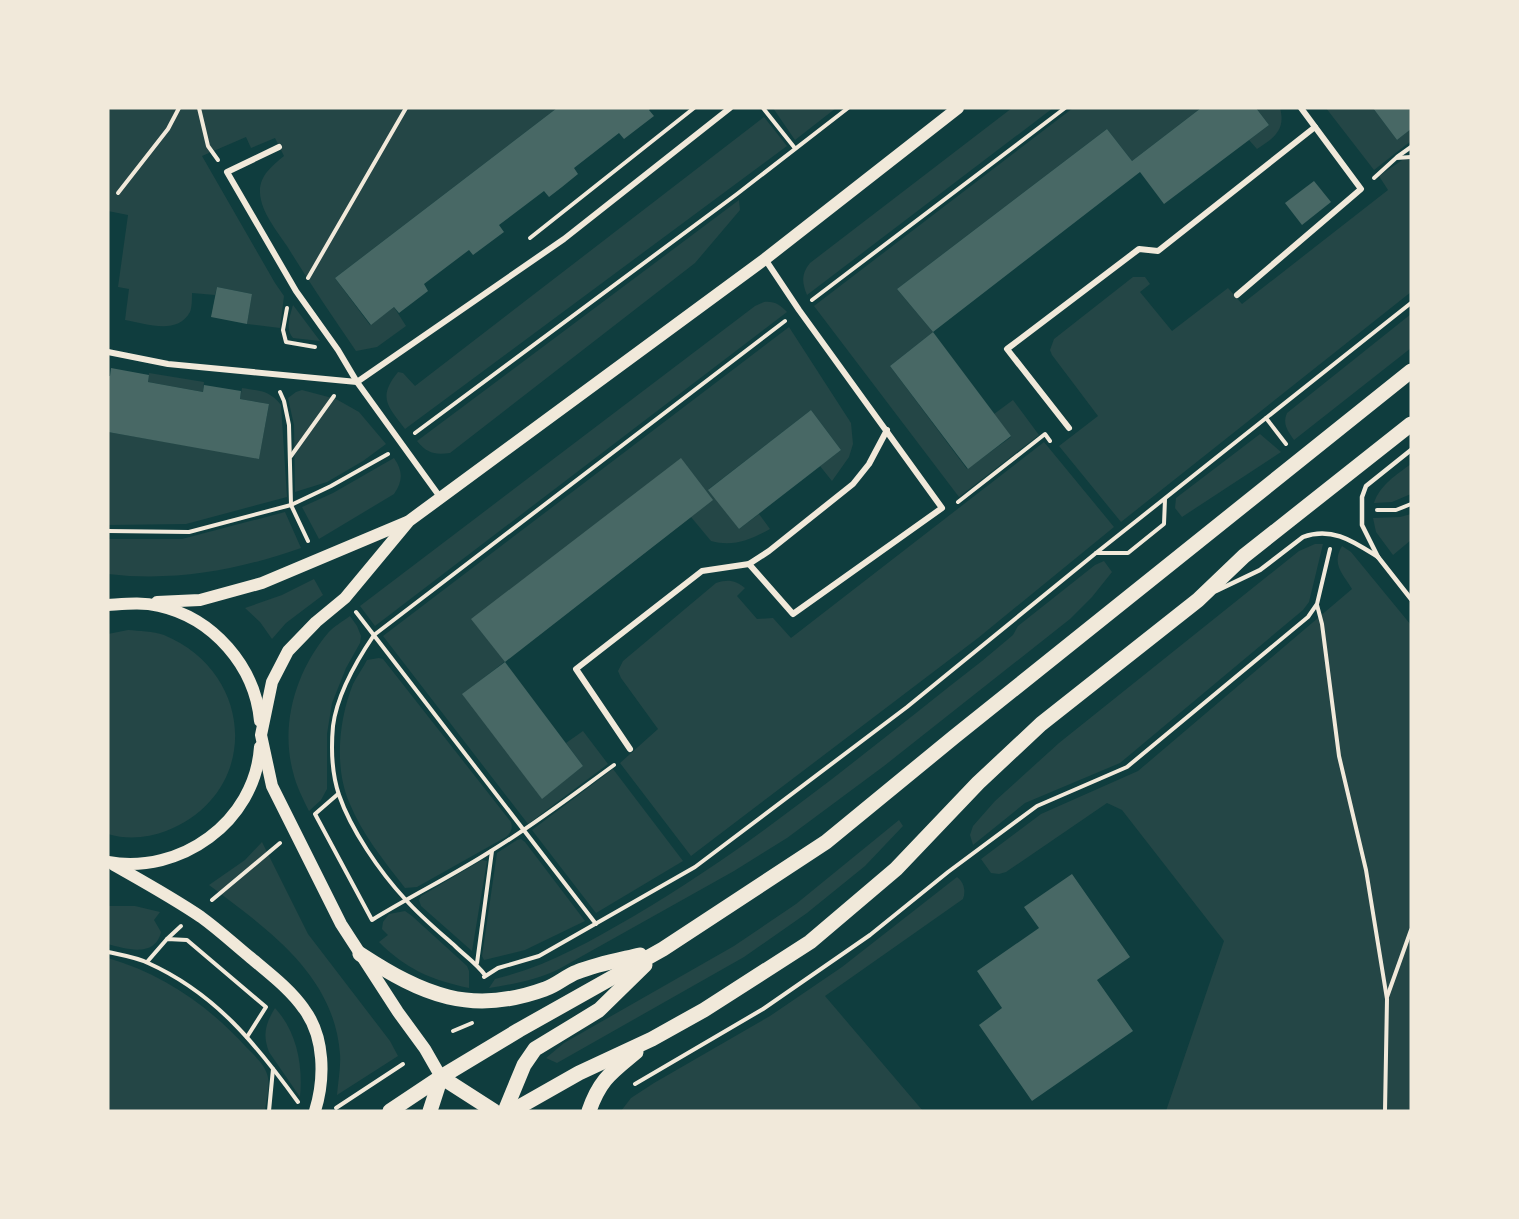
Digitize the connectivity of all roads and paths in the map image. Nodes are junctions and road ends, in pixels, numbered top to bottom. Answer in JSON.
{"nodes":[{"id":1,"x":179,"y":108,"type":"edge"},
{"id":2,"x":199,"y":108,"type":"edge"},
{"id":3,"x":406,"y":108,"type":"edge"},
{"id":4,"x":694,"y":108,"type":"edge"},
{"id":5,"x":730,"y":108,"type":"edge"},
{"id":6,"x":763,"y":108,"type":"edge"},
{"id":7,"x":848,"y":108,"type":"edge"},
{"id":8,"x":958,"y":108,"type":"edge"},
{"id":9,"x":1065,"y":108,"type":"edge"},
{"id":10,"x":1301,"y":108,"type":"edge"},
{"id":11,"x":1315,"y":127,"type":"junction"},
{"id":12,"x":279,"y":147,"type":"dead end"},
{"id":13,"x":1411,"y":147,"type":"edge"},
{"id":14,"x":795,"y":148,"type":"junction"},
{"id":15,"x":1396,"y":158,"type":"junction"},
{"id":16,"x":1411,"y":158,"type":"edge"},
{"id":17,"x":227,"y":172,"type":"junction"},
{"id":18,"x":1361,"y":189,"type":"junction"},
{"id":19,"x":118,"y":193,"type":"dead end"},
{"id":20,"x":527,"y":241,"type":"dead end"},
{"id":21,"x":765,"y":260,"type":"junction"},
{"id":22,"x":297,"y":291,"type":"junction"},
{"id":23,"x":1237,"y":295,"type":"dead end"},
{"id":24,"x":1411,"y":303,"type":"edge"},
{"id":25,"x":799,"y":310,"type":"junction"},
{"id":26,"x":338,"y":350,"type":"junction"},
{"id":27,"x":108,"y":352,"type":"edge"},
{"id":28,"x":1411,"y":371,"type":"edge"},
{"id":29,"x":345,"y":381,"type":"junction"},
{"id":30,"x":357,"y":382,"type":"junction"},
{"id":31,"x":277,"y":386,"type":"dead end"},
{"id":32,"x":1266,"y":418,"type":"junction"},
{"id":33,"x":1411,"y":424,"type":"edge"},
{"id":34,"x":1070,"y":428,"type":"dead end"},
{"id":35,"x":887,"y":430,"type":"junction"},
{"id":36,"x":1050,"y":441,"type":"dead end"},
{"id":37,"x":401,"y":444,"type":"junction"},
{"id":38,"x":1288,"y":447,"type":"dead end"},
{"id":39,"x":1411,"y":450,"type":"edge"},
{"id":40,"x":291,"y":456,"type":"junction"},
{"id":41,"x":441,"y":497,"type":"junction"},
{"id":42,"x":1165,"y":498,"type":"junction"},
{"id":43,"x":1411,"y":504,"type":"edge"},
{"id":44,"x":291,"y":505,"type":"junction"},
{"id":45,"x":942,"y":508,"type":"junction"},
{"id":46,"x":1370,"y":510,"type":"dead end"},
{"id":47,"x":409,"y":521,"type":"junction"},
{"id":48,"x":108,"y":531,"type":"edge"},
{"id":49,"x":1332,"y":542,"type":"dead end"},
{"id":50,"x":1096,"y":553,"type":"junction"},
{"id":51,"x":1378,"y":557,"type":"junction"},
{"id":52,"x":317,"y":559,"type":"junction"},
{"id":53,"x":749,"y":564,"type":"junction"},
{"id":54,"x":345,"y":598,"type":"junction"},
{"id":55,"x":1411,"y":599,"type":"edge"},
{"id":56,"x":1198,"y":600,"type":"junction"},
{"id":57,"x":108,"y":601,"type":"edge"},
{"id":58,"x":134,"y":603,"type":"junction"},
{"id":59,"x":1317,"y":604,"type":"junction"},
{"id":60,"x":108,"y":605,"type":"edge"},
{"id":61,"x":374,"y":634,"type":"junction"},
{"id":62,"x":261,"y":735,"type":"junction"},
{"id":63,"x":630,"y":749,"type":"dead end"},
{"id":64,"x":614,"y":765,"type":"dead end"},
{"id":65,"x":338,"y":794,"type":"junction"},
{"id":66,"x":315,"y":814,"type":"junction"},
{"id":67,"x":525,"y":830,"type":"junction"},
{"id":68,"x":294,"y":832,"type":"junction"},
{"id":69,"x":492,"y":851,"type":"junction"},
{"id":70,"x":109,"y":863,"type":"edge"},
{"id":71,"x":405,"y":899,"type":"junction"},
{"id":72,"x":196,"y":914,"type":"junction"},
{"id":73,"x":596,"y":924,"type":"junction"},
{"id":74,"x":1411,"y":930,"type":"edge"},
{"id":75,"x":167,"y":939,"type":"junction"},
{"id":76,"x":663,"y":949,"type":"junction"},
{"id":77,"x":108,"y":952,"type":"edge"},
{"id":78,"x":360,"y":954,"type":"junction"},
{"id":79,"x":147,"y":962,"type":"junction"},
{"id":80,"x":476,"y":964,"type":"junction"},
{"id":81,"x":485,"y":975,"type":"junction"},
{"id":82,"x":481,"y":983,"type":"dead end"},
{"id":83,"x":1386,"y":999,"type":"junction"},
{"id":84,"x":475,"y":1015,"type":"dead end"},
{"id":85,"x":453,"y":1031,"type":"dead end"},
{"id":86,"x":247,"y":1037,"type":"junction"},
{"id":87,"x":652,"y":1039,"type":"junction"},
{"id":88,"x":403,"y":1064,"type":"dead end"},
{"id":89,"x":273,"y":1068,"type":"junction"},
{"id":90,"x":441,"y":1077,"type":"junction"},
{"id":91,"x":627,"y":1090,"type":"dead end"},
{"id":92,"x":316,"y":1109,"type":"edge"},
{"id":93,"x":269,"y":1111,"type":"edge"},
{"id":94,"x":390,"y":1111,"type":"edge"},
{"id":95,"x":430,"y":1111,"type":"edge"},
{"id":96,"x":494,"y":1111,"type":"edge"},
{"id":97,"x":505,"y":1111,"type":"edge"},
{"id":98,"x":512,"y":1111,"type":"edge"},
{"id":99,"x":589,"y":1111,"type":"edge"},
{"id":100,"x":1385,"y":1111,"type":"edge"}],
"edges":[{"from":1,"to":19,"type":"path"},
{"from":2,"to":17,"type":"path"},
{"from":3,"to":22,"type":"path"},
{"from":4,"to":20,"type":"path"},
{"from":5,"to":30,"type":"street"},
{"from":6,"to":14,"type":"path"},
{"from":7,"to":14,"type":"path"},
{"from":8,"to":21,"type":"main road"},
{"from":9,"to":25,"type":"path"},
{"from":10,"to":11,"type":"street"},
{"from":11,"to":18,"type":"street"},
{"from":11,"to":34,"type":"street"},
{"from":12,"to":17,"type":"street"},
{"from":13,"to":15,"type":"path"},
{"from":14,"to":37,"type":"path"},
{"from":15,"to":16,"type":"path"},
{"from":15,"to":18,"type":"path"},
{"from":17,"to":22,"type":"street"},
{"from":18,"to":23,"type":"street"},
{"from":21,"to":25,"type":"street"},
{"from":21,"to":41,"type":"main road"},
{"from":22,"to":26,"type":"street"},
{"from":22,"to":26,"type":"path"},
{"from":24,"to":32,"type":"path"},
{"from":25,"to":35,"type":"street"},
{"from":25,"to":61,"type":"path"},
{"from":26,"to":30,"type":"street"},
{"from":27,"to":29,"type":"street"},
{"from":28,"to":76,"type":"main road"},
{"from":29,"to":30,"type":"street"},
{"from":29,"to":40,"type":"path"},
{"from":30,"to":37,"type":"street"},
{"from":31,"to":40,"type":"path"},
{"from":32,"to":38,"type":"path"},
{"from":32,"to":42,"type":"path"},
{"from":33,"to":56,"type":"main road"},
{"from":35,"to":45,"type":"street"},
{"from":35,"to":53,"type":"street"},
{"from":36,"to":45,"type":"path"},
{"from":37,"to":41,"type":"street"},
{"from":37,"to":44,"type":"path"},
{"from":39,"to":51,"type":"lane"},
{"from":40,"to":44,"type":"path"},
{"from":41,"to":47,"type":"main road"},
{"from":42,"to":50,"type":"path"},
{"from":42,"to":50,"type":"path"},
{"from":43,"to":46,"type":"path"},
{"from":44,"to":48,"type":"path"},
{"from":44,"to":52,"type":"path"},
{"from":45,"to":53,"type":"street"},
{"from":47,"to":52,"type":"main road"},
{"from":47,"to":54,"type":"main road"},
{"from":49,"to":59,"type":"path"},
{"from":50,"to":73,"type":"path"},
{"from":51,"to":55,"type":"lane"},
{"from":51,"to":56,"type":"lane"},
{"from":52,"to":58,"type":"main road"},
{"from":53,"to":63,"type":"street"},
{"from":54,"to":61,"type":"path"},
{"from":54,"to":62,"type":"main road"},
{"from":56,"to":87,"type":"main road"},
{"from":57,"to":58,"type":"main road"},
{"from":58,"to":60,"type":"main road"},
{"from":58,"to":62,"type":"main road"},
{"from":59,"to":83,"type":"path"},
{"from":59,"to":91,"type":"path"},
{"from":61,"to":65,"type":"path"},
{"from":61,"to":67,"type":"path"},
{"from":62,"to":68,"type":"main road"},
{"from":62,"to":70,"type":"main road"},
{"from":64,"to":67,"type":"path"},
{"from":65,"to":66,"type":"path"},
{"from":65,"to":71,"type":"path"},
{"from":66,"to":68,"type":"path"},
{"from":66,"to":71,"type":"path"},
{"from":67,"to":69,"type":"path"},
{"from":67,"to":73,"type":"path"},
{"from":68,"to":72,"type":"path"},
{"from":68,"to":78,"type":"main road"},
{"from":69,"to":71,"type":"path"},
{"from":69,"to":80,"type":"path"},
{"from":70,"to":72,"type":"main road"},
{"from":71,"to":80,"type":"path"},
{"from":72,"to":75,"type":"path"},
{"from":72,"to":92,"type":"main road"},
{"from":73,"to":81,"type":"path"},
{"from":74,"to":83,"type":"path"},
{"from":75,"to":79,"type":"path"},
{"from":75,"to":86,"type":"path"},
{"from":76,"to":78,"type":"main road"},
{"from":76,"to":90,"type":"main road"},
{"from":76,"to":97,"type":"main road"},
{"from":77,"to":79,"type":"path"},
{"from":78,"to":90,"type":"main road"},
{"from":79,"to":86,"type":"path"},
{"from":80,"to":81,"type":"path"},
{"from":81,"to":82,"type":"path"},
{"from":83,"to":100,"type":"path"},
{"from":84,"to":85,"type":"path"},
{"from":86,"to":89,"type":"path"},
{"from":87,"to":98,"type":"main road"},
{"from":87,"to":99,"type":"main road"},
{"from":88,"to":92,"type":"path"},
{"from":89,"to":92,"type":"path"},
{"from":89,"to":93,"type":"path"},
{"from":90,"to":94,"type":"main road"},
{"from":90,"to":95,"type":"main road"},
{"from":90,"to":96,"type":"main road"}]}
